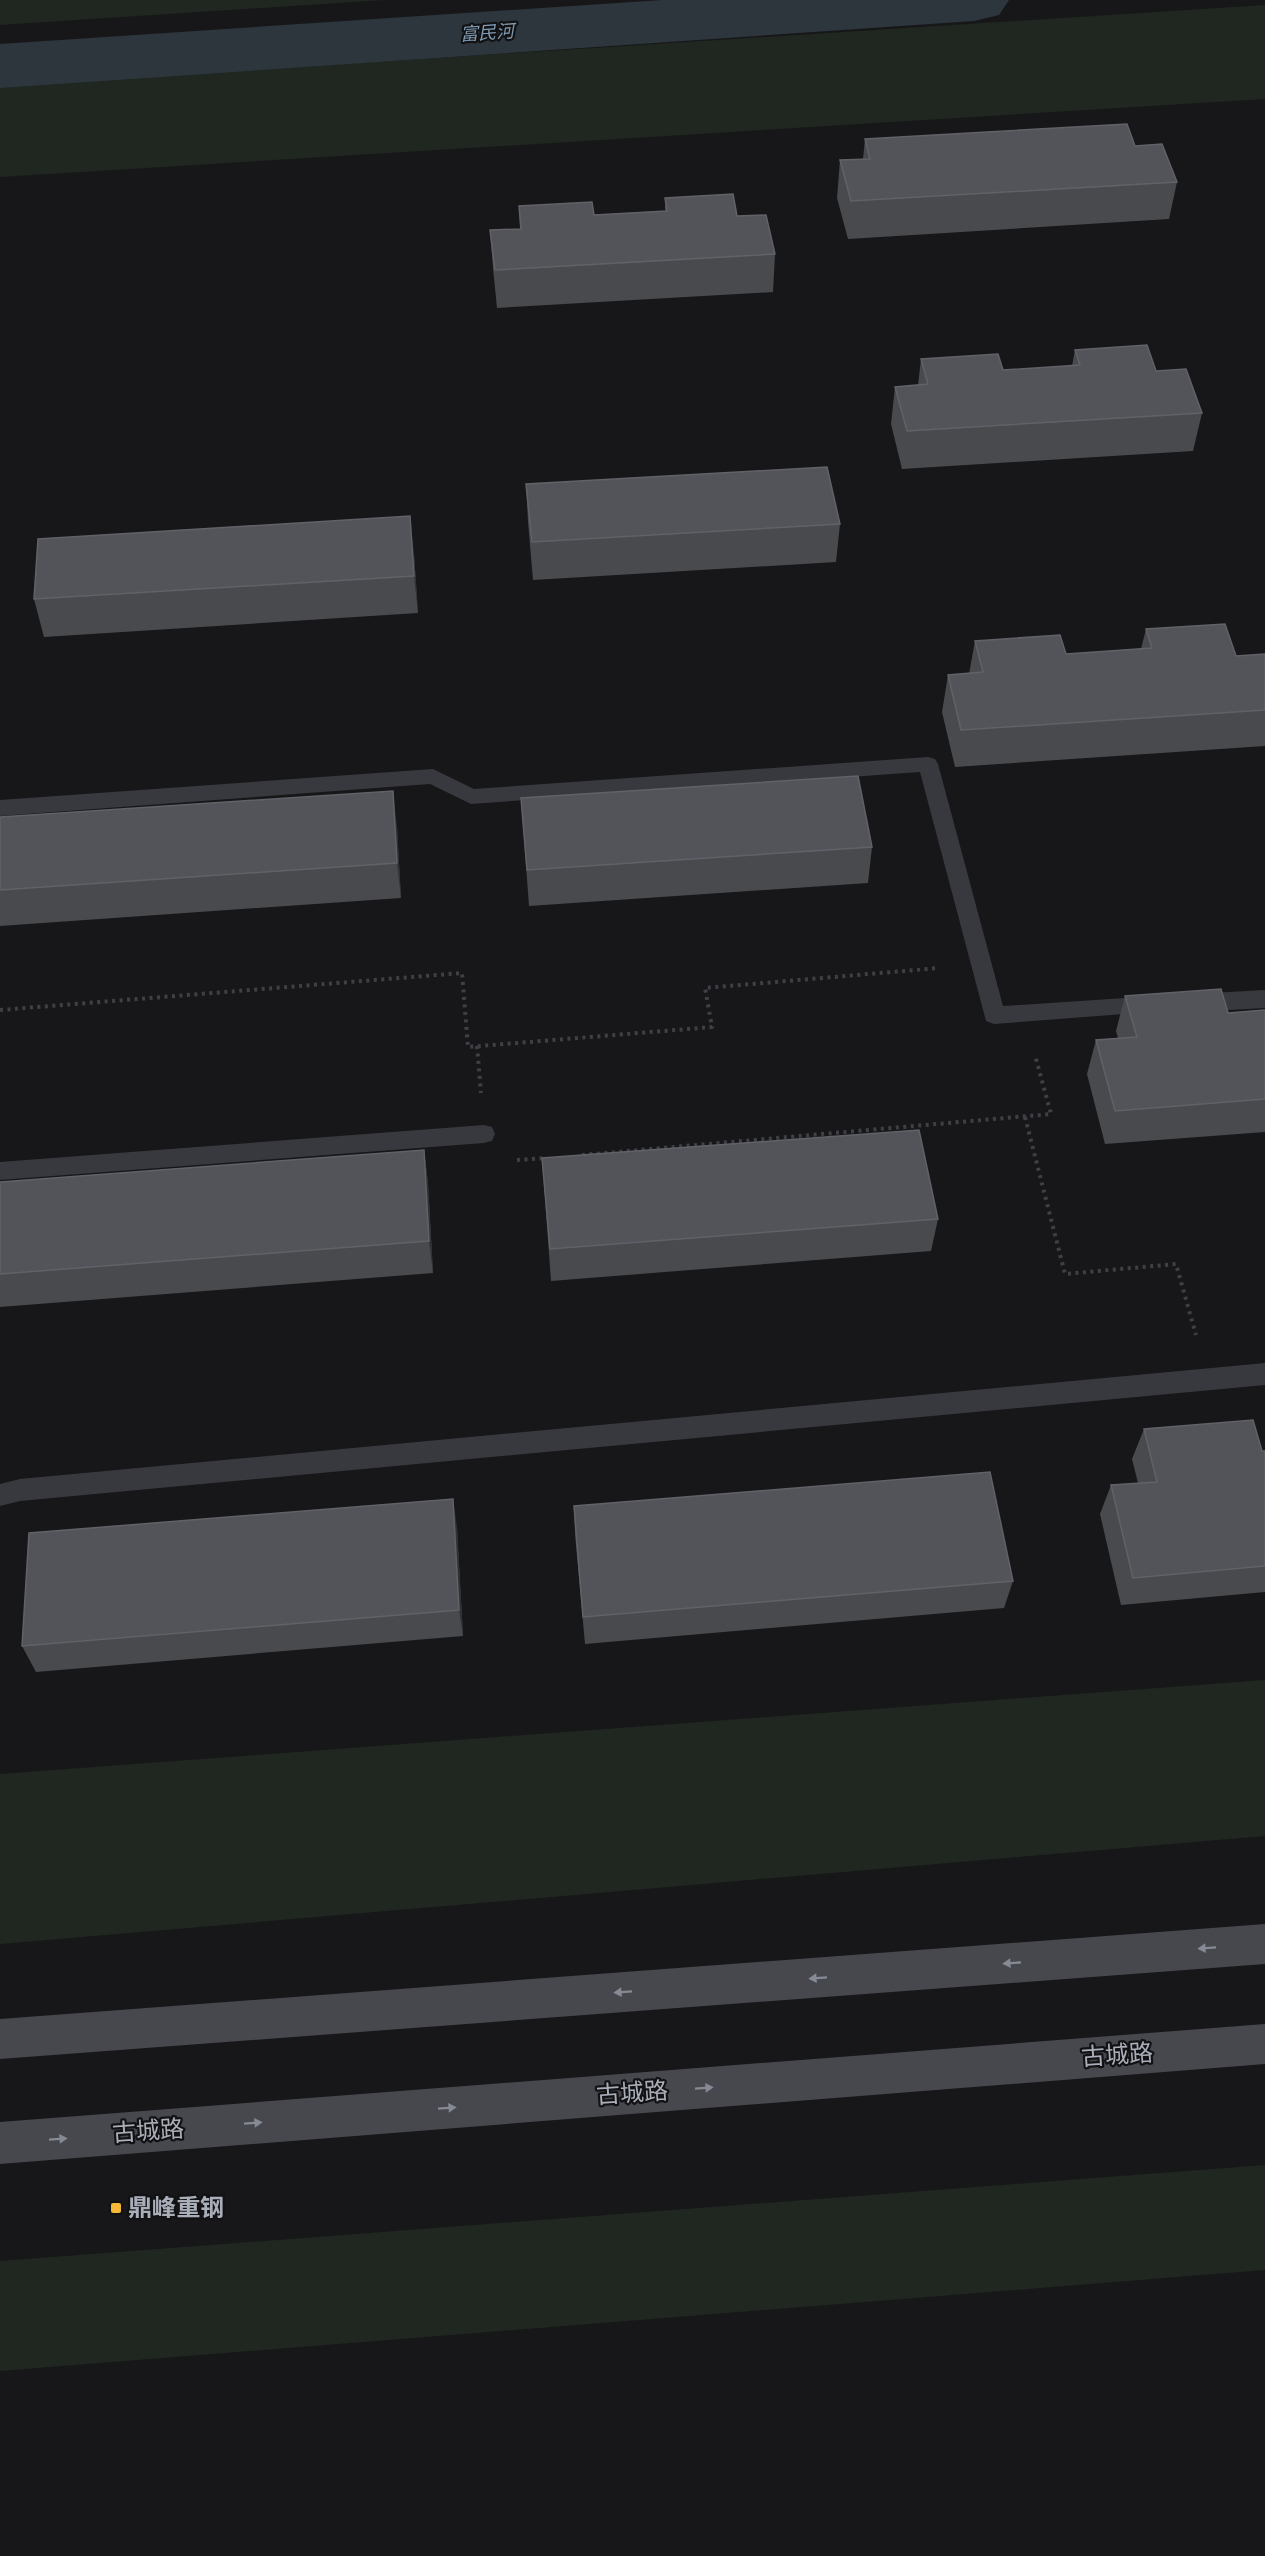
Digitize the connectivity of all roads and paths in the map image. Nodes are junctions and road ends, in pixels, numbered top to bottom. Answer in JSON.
{"nodes":[{"id":1,"x":0,"y":808,"type":"edge"},
{"id":2,"x":981,"y":965,"type":"junction"},
{"id":3,"x":1265,"y":999,"type":"edge"},
{"id":4,"x":0,"y":1011,"type":"edge"},
{"id":5,"x":1023,"y":1013,"type":"junction"},
{"id":6,"x":477,"y":1046,"type":"junction"},
{"id":7,"x":1025,"y":1117,"type":"junction"},
{"id":8,"x":484,"y":1134,"type":"junction"},
{"id":9,"x":580,"y":1155,"type":"edge"},
{"id":10,"x":557,"y":1157,"type":"edge"},
{"id":11,"x":0,"y":1171,"type":"edge"},
{"id":12,"x":1265,"y":1374,"type":"edge"},
{"id":13,"x":1209,"y":1380,"type":"junction"},
{"id":14,"x":0,"y":1495,"type":"edge"},
{"id":15,"x":1265,"y":1944,"type":"edge"},
{"id":16,"x":0,"y":2039,"type":"edge"},
{"id":17,"x":1265,"y":2044,"type":"edge"},
{"id":18,"x":0,"y":2143,"type":"edge"}],
"edges":[{"from":1,"to":2,"type":"lane"},
{"from":2,"to":5,"type":"lane"},
{"from":2,"to":6,"type":"path"},
{"from":3,"to":5,"type":"lane"},
{"from":4,"to":6,"type":"path"},
{"from":5,"to":7,"type":"path"},
{"from":6,"to":8,"type":"path"},
{"from":7,"to":9,"type":"path"},
{"from":7,"to":13,"type":"path"},
{"from":8,"to":10,"type":"path"},
{"from":8,"to":11,"type":"lane"},
{"from":12,"to":13,"type":"lane"},
{"from":13,"to":14,"type":"lane"},
{"from":15,"to":16,"type":"main road","one_way":true},
{"from":18,"to":17,"type":"main road","name":"古城路","one_way":true}]}
